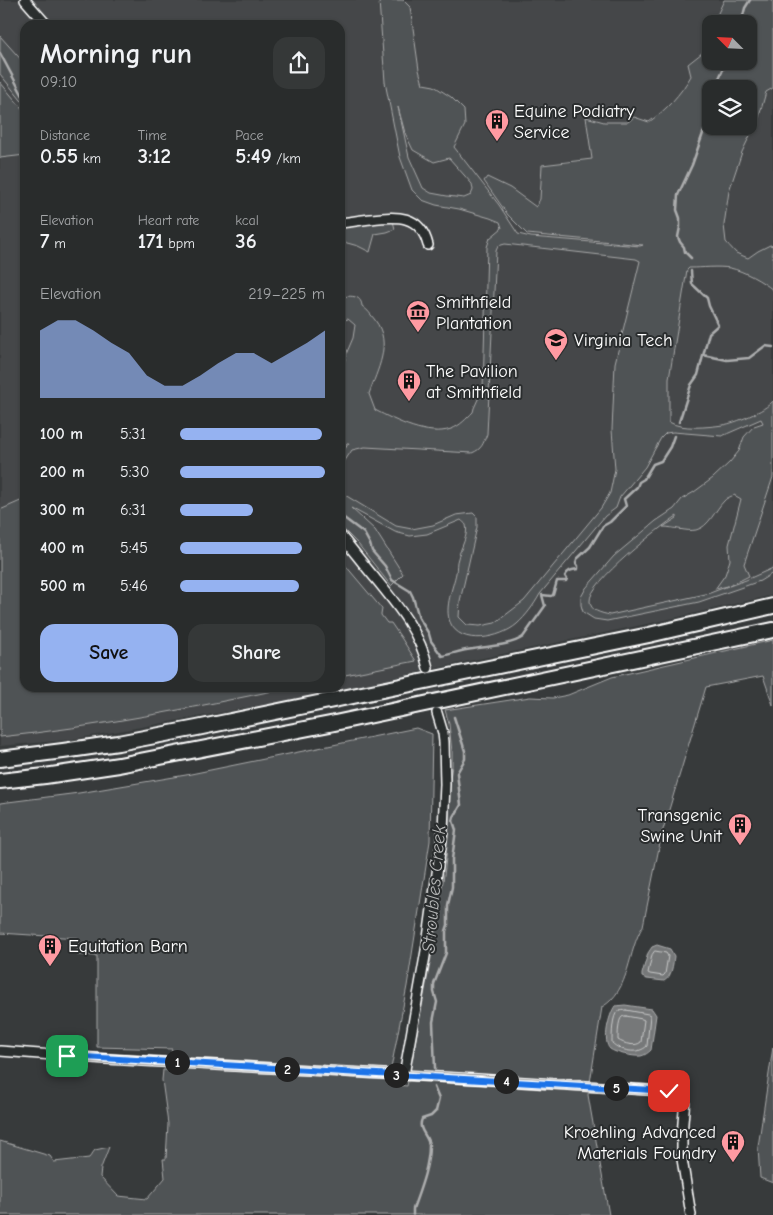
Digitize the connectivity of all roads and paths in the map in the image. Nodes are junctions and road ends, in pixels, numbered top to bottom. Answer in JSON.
{"nodes":[{"id":1,"x":25,"y":0,"type":"edge"},
{"id":2,"x":43,"y":20,"type":"edge"},
{"id":3,"x":345,"y":222,"type":"edge"},
{"id":4,"x":428,"y":245,"type":"dead end"},
{"id":5,"x":345,"y":541,"type":"edge"},
{"id":6,"x":773,"y":606,"type":"edge"},
{"id":7,"x":773,"y":630,"type":"edge"},
{"id":8,"x":428,"y":668,"type":"tunnel mouth"},
{"id":9,"x":437,"y":713,"type":"tunnel mouth"},
{"id":10,"x":0,"y":759,"type":"edge"},
{"id":11,"x":0,"y":781,"type":"edge"},
{"id":12,"x":0,"y":1052,"type":"edge"},
{"id":13,"x":404,"y":1075,"type":"junction"},
{"id":14,"x":691,"y":1215,"type":"edge"}],
"edges":[{"from":1,"to":2,"type":"street"},
{"from":3,"to":4,"type":"street"},
{"from":5,"to":8,"type":"street"},
{"from":6,"to":10,"type":"highway"},
{"from":7,"to":11,"type":"highway"},
{"from":9,"to":13,"type":"street"},
{"from":12,"to":13,"type":"street"},
{"from":13,"to":14,"type":"street"}]}
